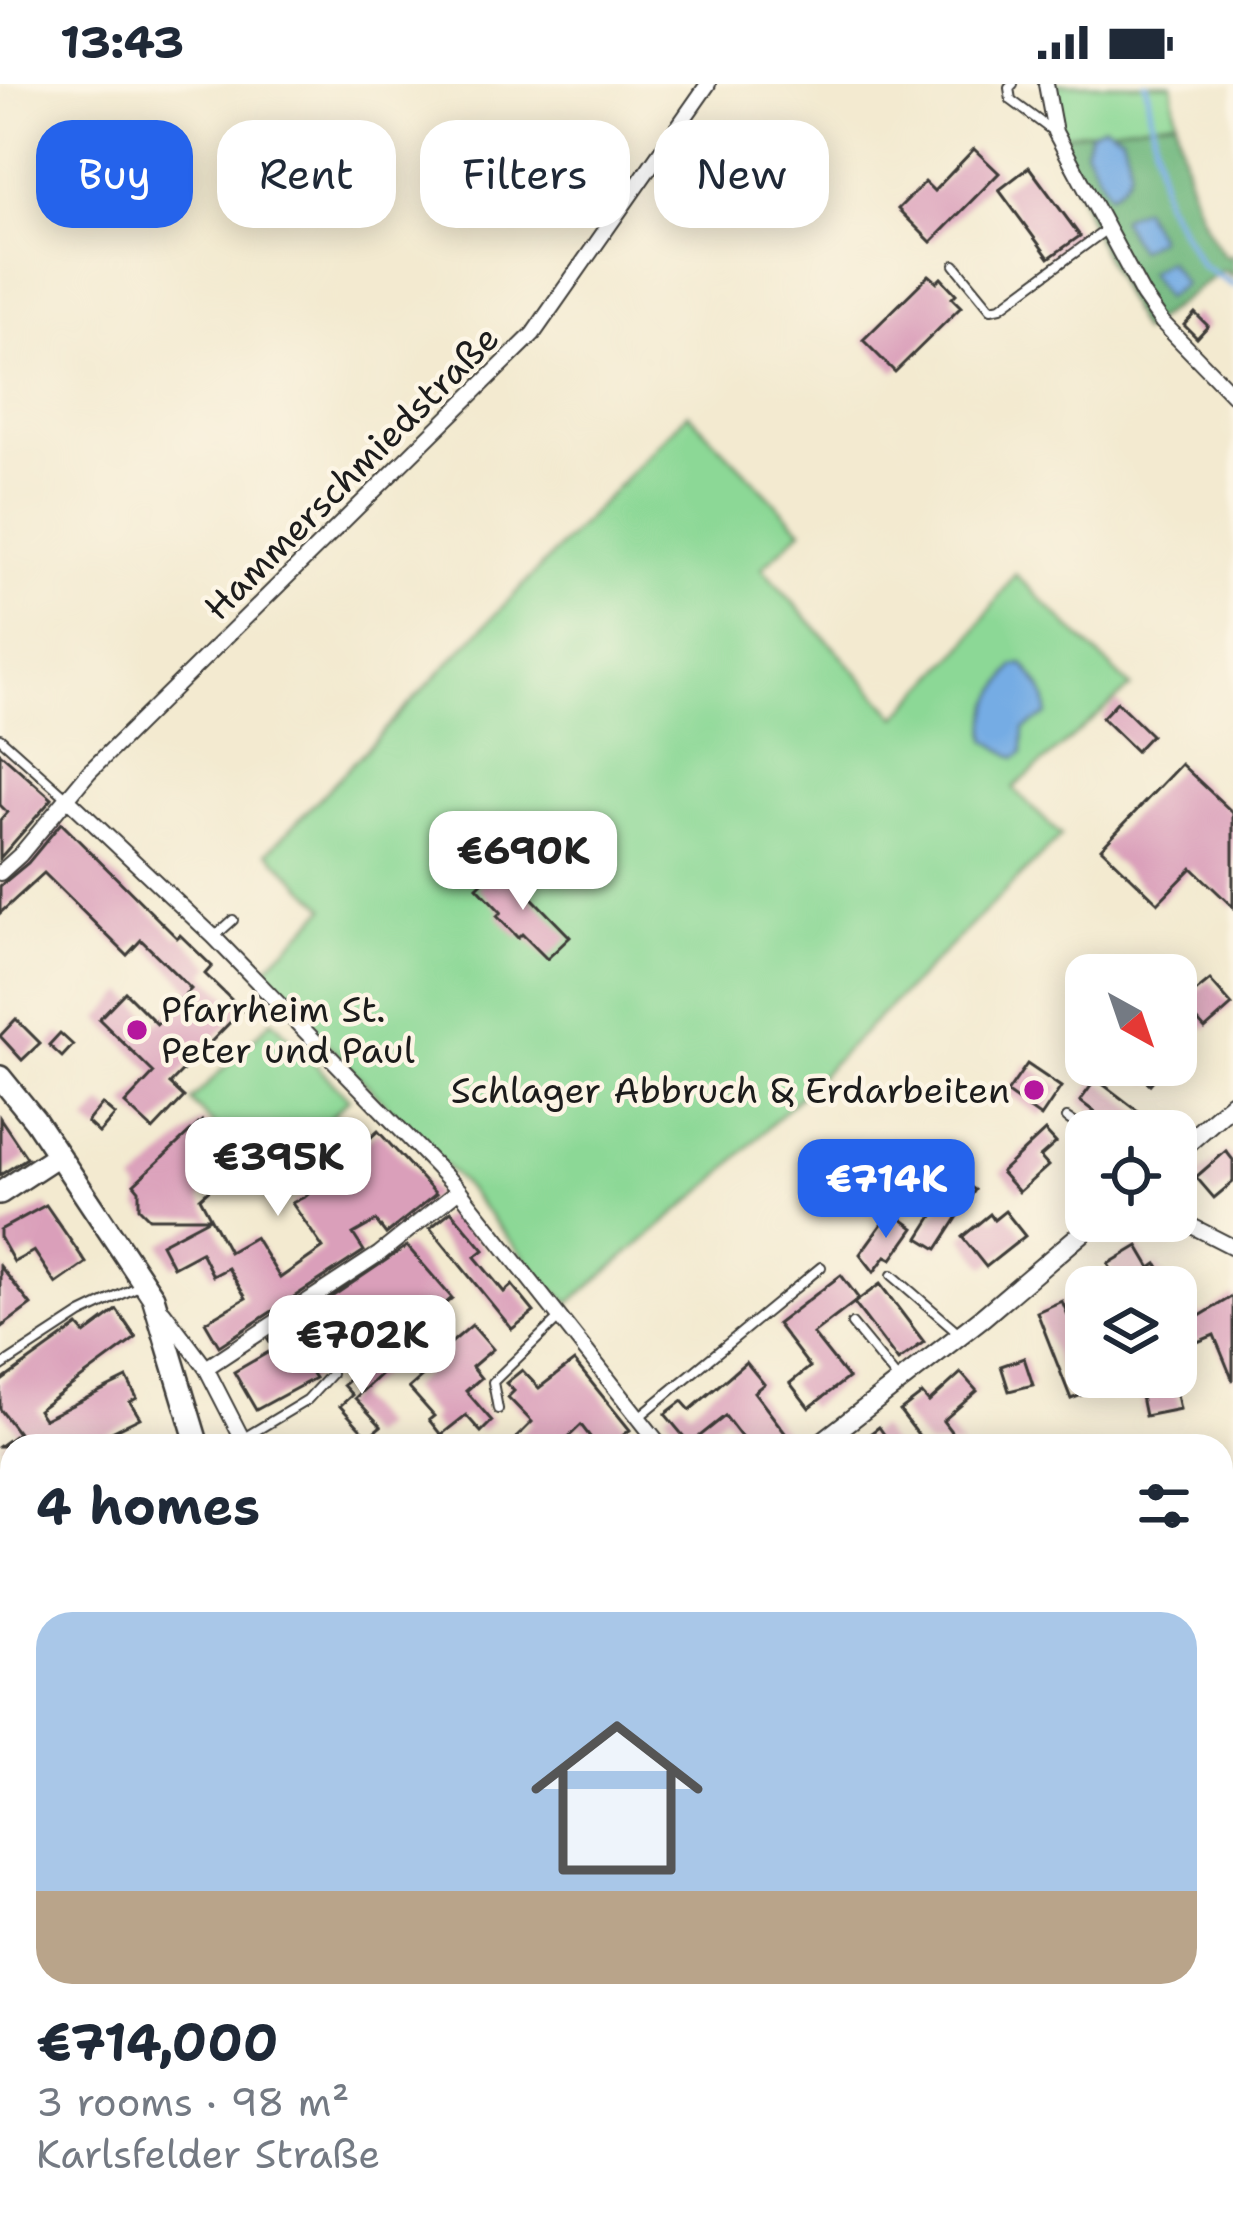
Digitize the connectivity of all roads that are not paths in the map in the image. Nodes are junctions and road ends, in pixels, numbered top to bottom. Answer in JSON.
{"nodes":[{"id":1,"x":708,"y":84,"type":"edge"},
{"id":2,"x":1013,"y":84,"type":"edge"},
{"id":3,"x":1046,"y":84,"type":"edge"},
{"id":4,"x":1055,"y":132,"type":"junction"},
{"id":5,"x":1108,"y":228,"type":"junction"},
{"id":6,"x":955,"y":266,"type":"dead end"},
{"id":7,"x":1233,"y":395,"type":"edge"},
{"id":8,"x":0,"y":737,"type":"edge"},
{"id":9,"x":68,"y":800,"type":"junction"},
{"id":10,"x":0,"y":873,"type":"edge"},
{"id":11,"x":233,"y":920,"type":"dead end"},
{"id":12,"x":214,"y":937,"type":"junction"},
{"id":13,"x":0,"y":1077,"type":"edge"},
{"id":14,"x":1233,"y":1103,"type":"edge"},
{"id":15,"x":1197,"y":1135,"type":"edge"},
{"id":16,"x":58,"y":1155,"type":"junction"},
{"id":17,"x":460,"y":1190,"type":"junction"},
{"id":18,"x":0,"y":1193,"type":"edge"},
{"id":19,"x":1197,"y":1229,"type":"edge"},
{"id":20,"x":1071,"y":1242,"type":"edge"},
{"id":21,"x":1233,"y":1247,"type":"edge"},
{"id":22,"x":821,"y":1267,"type":"dead end"},
{"id":23,"x":892,"y":1275,"type":"dead end"},
{"id":24,"x":148,"y":1290,"type":"junction"},
{"id":25,"x":560,"y":1317,"type":"junction"},
{"id":26,"x":852,"y":1324,"type":"dead end"},
{"id":27,"x":960,"y":1335,"type":"junction"},
{"id":28,"x":0,"y":1367,"type":"edge"},
{"id":29,"x":206,"y":1368,"type":"junction"},
{"id":30,"x":331,"y":1374,"type":"dead end"},
{"id":31,"x":900,"y":1382,"type":"junction"},
{"id":32,"x":498,"y":1409,"type":"dead end"},
{"id":33,"x":640,"y":1416,"type":"junction"},
{"id":34,"x":194,"y":1434,"type":"edge"},
{"id":35,"x":240,"y":1434,"type":"edge"},
{"id":36,"x":256,"y":1434,"type":"edge"},
{"id":37,"x":653,"y":1434,"type":"edge"},
{"id":38,"x":833,"y":1434,"type":"edge"}],
"edges":[{"from":1,"to":9,"type":"street","name":"Hammerschmiedstraße"},
{"from":2,"to":4,"type":"lane"},
{"from":3,"to":4,"type":"street"},
{"from":4,"to":5,"type":"street"},
{"from":5,"to":6,"type":"lane"},
{"from":5,"to":7,"type":"street"},
{"from":8,"to":9,"type":"lane"},
{"from":9,"to":10,"type":"street","name":"Hammerschmiedstraße"},
{"from":9,"to":12,"type":"street"},
{"from":11,"to":12,"type":"lane"},
{"from":12,"to":17,"type":"street"},
{"from":13,"to":16,"type":"main road"},
{"from":14,"to":15,"type":"street"},
{"from":16,"to":18,"type":"main road"},
{"from":16,"to":24,"type":"main road"},
{"from":17,"to":25,"type":"street"},
{"from":17,"to":29,"type":"street"},
{"from":19,"to":21,"type":"street"},
{"from":20,"to":27,"type":"street"},
{"from":22,"to":33,"type":"lane"},
{"from":23,"to":27,"type":"lane"},
{"from":24,"to":28,"type":"lane"},
{"from":24,"to":29,"type":"street"},
{"from":24,"to":34,"type":"main road"},
{"from":25,"to":32,"type":"lane"},
{"from":25,"to":33,"type":"street"},
{"from":26,"to":31,"type":"lane"},
{"from":27,"to":31,"type":"street"},
{"from":29,"to":35,"type":"street"},
{"from":30,"to":36,"type":"lane"},
{"from":31,"to":38,"type":"street"},
{"from":33,"to":37,"type":"street"}]}
